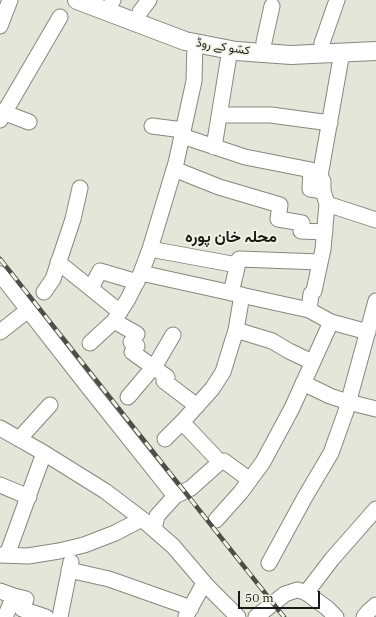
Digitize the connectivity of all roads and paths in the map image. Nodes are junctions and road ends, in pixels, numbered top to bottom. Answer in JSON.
{"nodes":[{"id":1,"x":10,"y":0,"type":"edge"},
{"id":2,"x":77,"y":0,"type":"edge"},
{"id":3,"x":337,"y":0,"type":"edge"},
{"id":4,"x":110,"y":1,"type":"edge"},
{"id":5,"x":144,"y":6,"type":"edge"},
{"id":6,"x":272,"y":6,"type":"dead end"},
{"id":7,"x":60,"y":17,"type":"dead end"},
{"id":8,"x":0,"y":26,"type":"edge"},
{"id":9,"x":376,"y":40,"type":"edge"},
{"id":10,"x":264,"y":42,"type":"junction"},
{"id":11,"x":195,"y":43,"type":"junction"},
{"id":12,"x":322,"y":43,"type":"junction"},
{"id":13,"x":230,"y":49,"type":"junction"},
{"id":14,"x":376,"y":51,"type":"edge"},
{"id":15,"x":342,"y":52,"type":"junction"},
{"id":16,"x":2,"y":114,"type":"edge"},
{"id":17,"x":220,"y":115,"type":"junction"},
{"id":18,"x":29,"y":122,"type":"dead end"},
{"id":19,"x":330,"y":123,"type":"junction"},
{"id":20,"x":152,"y":126,"type":"dead end"},
{"id":21,"x":183,"y":133,"type":"junction"},
{"id":22,"x":214,"y":147,"type":"junction"},
{"id":23,"x":174,"y":169,"type":"junction"},
{"id":24,"x":80,"y":188,"type":"dead end"},
{"id":25,"x":325,"y":197,"type":"junction"},
{"id":26,"x":376,"y":220,"type":"edge"},
{"id":27,"x":325,"y":232,"type":"junction"},
{"id":28,"x":150,"y":249,"type":"junction"},
{"id":29,"x":58,"y":262,"type":"junction"},
{"id":30,"x":320,"y":262,"type":"junction"},
{"id":31,"x":238,"y":265,"type":"junction"},
{"id":32,"x":0,"y":274,"type":"edge"},
{"id":33,"x":139,"y":277,"type":"junction"},
{"id":34,"x":91,"y":288,"type":"junction"},
{"id":35,"x":44,"y":292,"type":"dead end"},
{"id":36,"x":237,"y":294,"type":"junction"},
{"id":37,"x":376,"y":301,"type":"edge"},
{"id":38,"x":28,"y":310,"type":"junction"},
{"id":39,"x":309,"y":310,"type":"junction"},
{"id":40,"x":117,"y":316,"type":"junction"},
{"id":41,"x":331,"y":322,"type":"junction"},
{"id":42,"x":236,"y":330,"type":"junction"},
{"id":43,"x":0,"y":332,"type":"edge"},
{"id":44,"x":370,"y":334,"type":"edge"},
{"id":45,"x":173,"y":335,"type":"dead end"},
{"id":46,"x":90,"y":343,"type":"dead end"},
{"id":47,"x":312,"y":362,"type":"junction"},
{"id":48,"x":153,"y":367,"type":"junction"},
{"id":49,"x":303,"y":383,"type":"junction"},
{"id":50,"x":128,"y":397,"type":"dead end"},
{"id":51,"x":348,"y":402,"type":"junction"},
{"id":52,"x":50,"y":405,"type":"dead end"},
{"id":53,"x":197,"y":406,"type":"junction"},
{"id":54,"x":376,"y":409,"type":"edge"},
{"id":55,"x":182,"y":422,"type":"junction"},
{"id":56,"x":0,"y":428,"type":"edge"},
{"id":57,"x":19,"y":439,"type":"junction"},
{"id":58,"x":164,"y":439,"type":"dead end"},
{"id":59,"x":44,"y":453,"type":"junction"},
{"id":60,"x":220,"y":462,"type":"junction"},
{"id":61,"x":250,"y":480,"type":"junction"},
{"id":62,"x":0,"y":485,"type":"edge"},
{"id":63,"x":175,"y":496,"type":"junction"},
{"id":64,"x":29,"y":497,"type":"junction"},
{"id":65,"x":376,"y":509,"type":"edge"},
{"id":66,"x":142,"y":519,"type":"junction"},
{"id":67,"x":216,"y":520,"type":"dead end"},
{"id":68,"x":154,"y":529,"type":"junction"},
{"id":69,"x":75,"y":547,"type":"junction"},
{"id":70,"x":4,"y":555,"type":"edge"},
{"id":71,"x":269,"y":563,"type":"dead end"},
{"id":72,"x":69,"y":570,"type":"junction"},
{"id":73,"x":204,"y":583,"type":"junction"},
{"id":74,"x":306,"y":593,"type":"junction"},
{"id":75,"x":7,"y":594,"type":"edge"},
{"id":76,"x":376,"y":605,"type":"edge"},
{"id":77,"x":188,"y":613,"type":"edge"},
{"id":78,"x":4,"y":615,"type":"edge"},
{"id":79,"x":46,"y":617,"type":"edge"},
{"id":80,"x":60,"y":617,"type":"edge"},
{"id":81,"x":238,"y":617,"type":"edge"},
{"id":82,"x":256,"y":617,"type":"edge"},
{"id":83,"x":336,"y":617,"type":"edge"},
{"id":84,"x":364,"y":617,"type":"edge"}],
"edges":[{"from":1,"to":8,"type":"street"},
{"from":2,"to":11,"type":"main road","name":"کسّو کے روڈ"},
{"from":3,"to":12,"type":"street"},
{"from":4,"to":5,"type":"main road","name":"کسّو کے روڈ"},
{"from":5,"to":10,"type":"main road","name":"کسّو کے روڈ"},
{"from":6,"to":10,"type":"street"},
{"from":7,"to":16,"type":"street"},
{"from":9,"to":12,"type":"main road","name":"کسّو کے روڈ"},
{"from":10,"to":12,"type":"main road","name":"کسّو کے روڈ"},
{"from":11,"to":13,"type":"main road","name":"کسّو کے روڈ"},
{"from":11,"to":21,"type":"street"},
{"from":13,"to":15,"type":"main road","name":"کسّو کے روڈ"},
{"from":13,"to":17,"type":"street"},
{"from":14,"to":15,"type":"main road","name":"کسّو کے روڈ"},
{"from":15,"to":19,"type":"street"},
{"from":16,"to":18,"type":"street"},
{"from":17,"to":19,"type":"street"},
{"from":17,"to":22,"type":"street"},
{"from":19,"to":25,"type":"street"},
{"from":20,"to":21,"type":"street"},
{"from":21,"to":22,"type":"street"},
{"from":21,"to":23,"type":"street"},
{"from":22,"to":25,"type":"street"},
{"from":23,"to":27,"type":"street"},
{"from":23,"to":28,"type":"street"},
{"from":24,"to":29,"type":"street"},
{"from":25,"to":26,"type":"street"},
{"from":25,"to":27,"type":"street"},
{"from":27,"to":30,"type":"street"},
{"from":28,"to":31,"type":"street"},
{"from":28,"to":33,"type":"street"},
{"from":29,"to":34,"type":"street"},
{"from":29,"to":35,"type":"street"},
{"from":30,"to":31,"type":"street"},
{"from":30,"to":39,"type":"street"},
{"from":31,"to":36,"type":"street"},
{"from":32,"to":38,"type":"street"},
{"from":33,"to":34,"type":"street"},
{"from":33,"to":36,"type":"street"},
{"from":33,"to":40,"type":"street"},
{"from":34,"to":40,"type":"street"},
{"from":36,"to":39,"type":"street"},
{"from":36,"to":42,"type":"street"},
{"from":37,"to":44,"type":"street"},
{"from":38,"to":43,"type":"street"},
{"from":38,"to":63,"type":"street"},
{"from":39,"to":41,"type":"street"},
{"from":40,"to":46,"type":"street"},
{"from":40,"to":48,"type":"street"},
{"from":41,"to":44,"type":"street"},
{"from":41,"to":47,"type":"street"},
{"from":42,"to":47,"type":"street"},
{"from":42,"to":53,"type":"street"},
{"from":44,"to":51,"type":"street"},
{"from":45,"to":48,"type":"street"},
{"from":47,"to":49,"type":"street"},
{"from":48,"to":50,"type":"street"},
{"from":48,"to":53,"type":"street"},
{"from":49,"to":51,"type":"street"},
{"from":49,"to":61,"type":"street"},
{"from":51,"to":54,"type":"street"},
{"from":51,"to":71,"type":"street"},
{"from":52,"to":57,"type":"street"},
{"from":53,"to":55,"type":"street"},
{"from":55,"to":58,"type":"street"},
{"from":55,"to":60,"type":"street"},
{"from":56,"to":57,"type":"street"},
{"from":57,"to":59,"type":"street"},
{"from":59,"to":64,"type":"street"},
{"from":59,"to":66,"type":"street"},
{"from":60,"to":61,"type":"street"},
{"from":60,"to":63,"type":"street"},
{"from":61,"to":67,"type":"street"},
{"from":62,"to":64,"type":"street"},
{"from":63,"to":68,"type":"street"},
{"from":64,"to":70,"type":"street"},
{"from":65,"to":74,"type":"street"},
{"from":66,"to":68,"type":"street"},
{"from":66,"to":69,"type":"street"},
{"from":68,"to":73,"type":"street"},
{"from":69,"to":70,"type":"street"},
{"from":69,"to":72,"type":"street"},
{"from":72,"to":77,"type":"street"},
{"from":72,"to":80,"type":"street"},
{"from":73,"to":77,"type":"street"},
{"from":73,"to":81,"type":"street"},
{"from":74,"to":82,"type":"street"},
{"from":74,"to":83,"type":"street"},
{"from":75,"to":78,"type":"street"},
{"from":75,"to":79,"type":"street"},
{"from":76,"to":84,"type":"street"}]}
